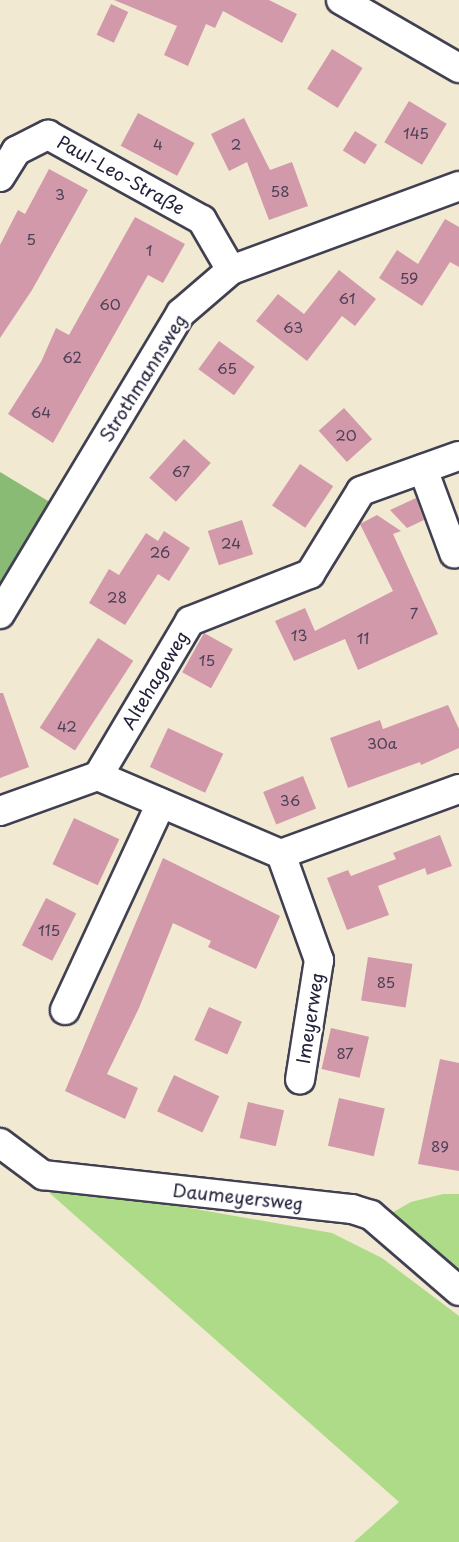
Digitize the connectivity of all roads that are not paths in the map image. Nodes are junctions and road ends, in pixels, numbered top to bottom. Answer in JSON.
{"nodes":[{"id":1,"x":340,"y":0,"type":"edge"},
{"id":2,"x":459,"y":68,"type":"edge"},
{"id":3,"x":0,"y":177,"type":"edge"},
{"id":4,"x":459,"y":186,"type":"edge"},
{"id":5,"x":231,"y":270,"type":"junction"},
{"id":6,"x":459,"y":456,"type":"edge"},
{"id":7,"x":423,"y":469,"type":"junction"},
{"id":8,"x":454,"y":553,"type":"dead end"},
{"id":9,"x":0,"y":614,"type":"edge"},
{"id":10,"x":98,"y":776,"type":"junction"},
{"id":11,"x":459,"y":789,"type":"edge"},
{"id":12,"x":161,"y":803,"type":"junction"},
{"id":13,"x":0,"y":811,"type":"edge"},
{"id":14,"x":281,"y":854,"type":"junction"},
{"id":15,"x":65,"y":1010,"type":"dead end"},
{"id":16,"x":300,"y":1080,"type":"dead end"},
{"id":17,"x":0,"y":1143,"type":"edge"},
{"id":18,"x":459,"y":1291,"type":"edge"}],
"edges":[{"from":1,"to":2,"type":"street"},
{"from":3,"to":5,"type":"street","name":"Paul-Leo-Straße"},
{"from":4,"to":5,"type":"street","name":"Strothmannsweg"},
{"from":5,"to":9,"type":"street","name":"Strothmannsweg"},
{"from":6,"to":7,"type":"street","name":"Altehageweg"},
{"from":7,"to":8,"type":"street"},
{"from":7,"to":10,"type":"street","name":"Altehageweg"},
{"from":10,"to":12,"type":"street"},
{"from":10,"to":13,"type":"street"},
{"from":11,"to":14,"type":"street"},
{"from":12,"to":14,"type":"street"},
{"from":12,"to":15,"type":"street"},
{"from":14,"to":16,"type":"street","name":"Imeyerweg"},
{"from":17,"to":18,"type":"street","name":"Daumeyersweg"}]}
